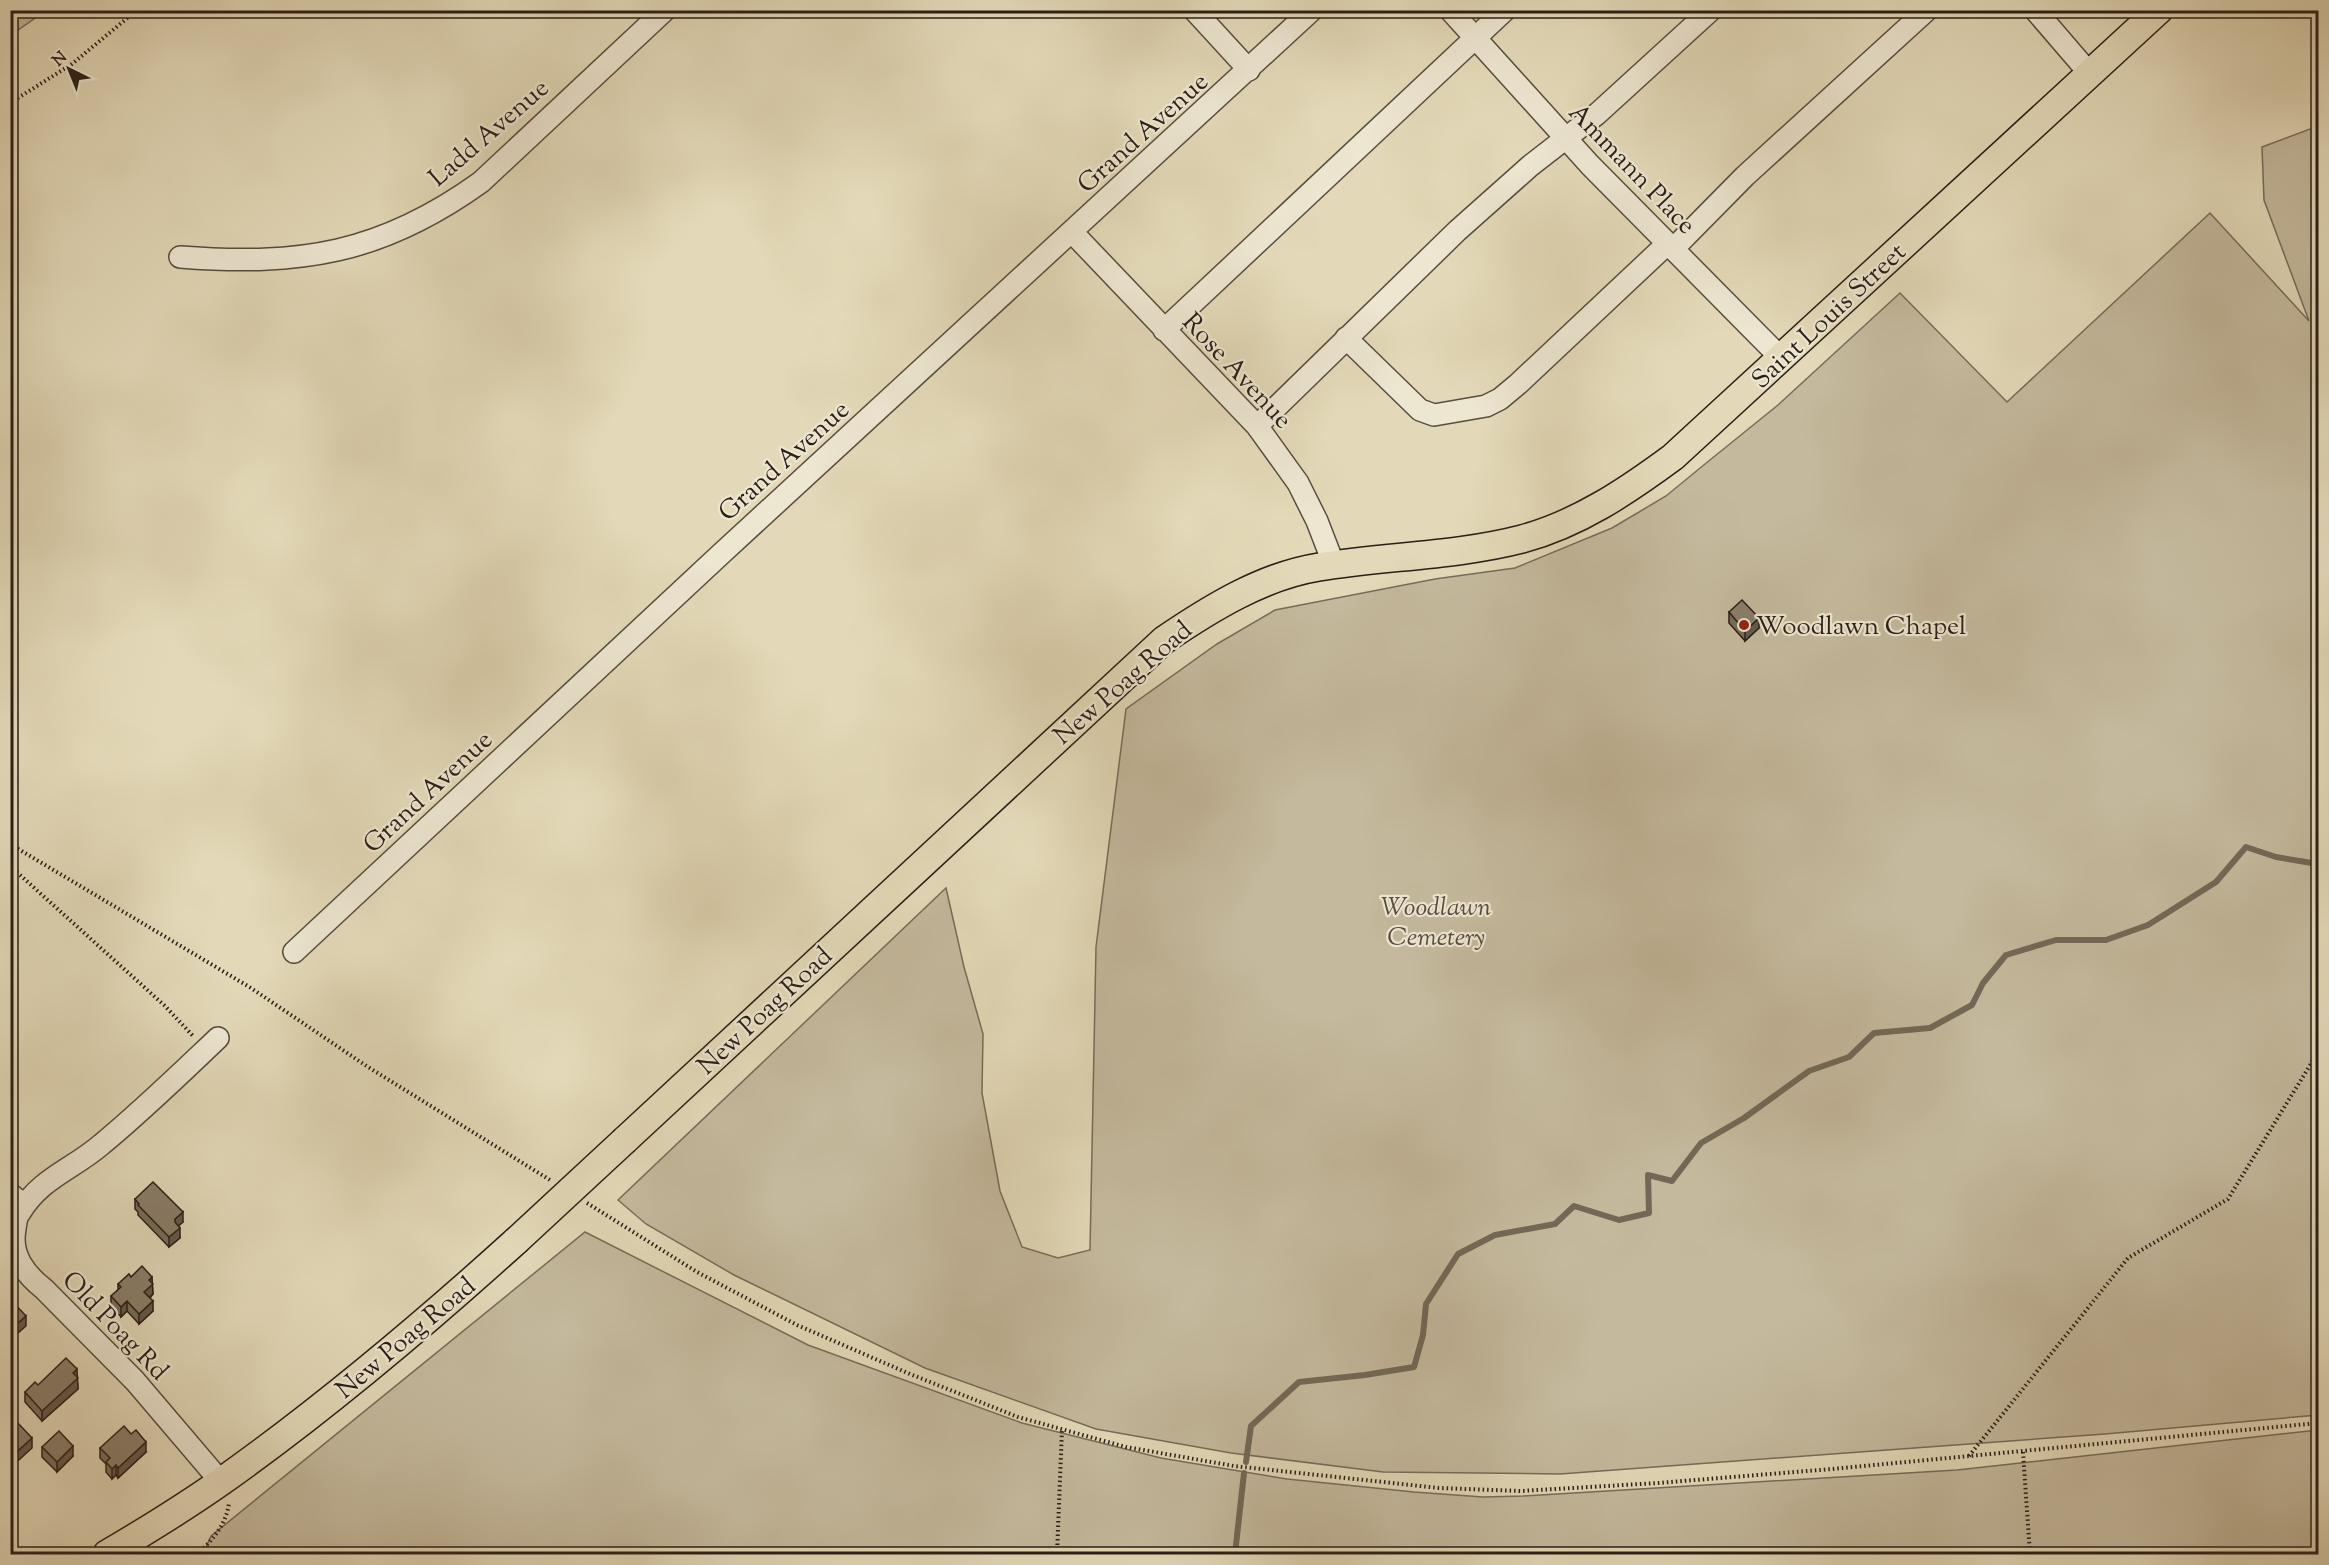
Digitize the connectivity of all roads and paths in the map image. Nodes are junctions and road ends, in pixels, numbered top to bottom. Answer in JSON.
{"nodes":[{"id":1,"x":137,"y":10,"type":"edge"},
{"id":2,"x":665,"y":10,"type":"edge"},
{"id":3,"x":1194,"y":10,"type":"edge"},
{"id":4,"x":1312,"y":10,"type":"edge"},
{"id":5,"x":1450,"y":10,"type":"edge"},
{"id":6,"x":1505,"y":10,"type":"edge"},
{"id":7,"x":1711,"y":10,"type":"edge"},
{"id":8,"x":1927,"y":10,"type":"edge"},
{"id":9,"x":2035,"y":10,"type":"edge"},
{"id":10,"x":2159,"y":10,"type":"edge"},
{"id":11,"x":1475,"y":38,"type":"junction"},
{"id":12,"x":1249,"y":70,"type":"junction"},
{"id":13,"x":2090,"y":74,"type":"junction"},
{"id":14,"x":10,"y":103,"type":"edge"},
{"id":15,"x":1566,"y":139,"type":"junction"},
{"id":16,"x":1072,"y":232,"type":"junction"},
{"id":17,"x":1670,"y":246,"type":"junction"},
{"id":18,"x":180,"y":257,"type":"dead end"},
{"id":19,"x":1164,"y":330,"type":"junction"},
{"id":20,"x":1346,"y":338,"type":"junction"},
{"id":21,"x":1781,"y":358,"type":"junction"},
{"id":22,"x":1257,"y":426,"type":"junction"},
{"id":23,"x":1456,"y":551,"type":"joint"},
{"id":24,"x":1334,"y":566,"type":"junction"},
{"id":25,"x":10,"y":844,"type":"edge"},
{"id":26,"x":10,"y":866,"type":"edge"},
{"id":27,"x":294,"y":952,"type":"dead end"},
{"id":28,"x":218,"y":1038,"type":"dead end"},
{"id":29,"x":2319,"y":1042,"type":"edge"},
{"id":30,"x":201,"y":1054,"type":"junction"},
{"id":31,"x":46,"y":1181,"type":"junction"},
{"id":32,"x":557,"y":1185,"type":"dead end"},
{"id":33,"x":10,"y":1193,"type":"edge"},
{"id":34,"x":577,"y":1197,"type":"dead end"},
{"id":35,"x":19,"y":1214,"type":"junction"},
{"id":36,"x":2319,"y":1423,"type":"edge"},
{"id":37,"x":1062,"y":1429,"type":"junction"},
{"id":38,"x":2023,"y":1452,"type":"junction"},
{"id":39,"x":1968,"y":1457,"type":"junction"},
{"id":40,"x":221,"y":1482,"type":"junction"},
{"id":41,"x":107,"y":1554,"type":"edge"},
{"id":42,"x":197,"y":1554,"type":"edge"},
{"id":43,"x":1057,"y":1554,"type":"edge"},
{"id":44,"x":2030,"y":1554,"type":"edge"}],
"edges":[{"from":1,"to":14,"type":"path"},
{"from":2,"to":18,"type":"street","name":"Ladd Avenue"},
{"from":3,"to":12,"type":"street"},
{"from":4,"to":12,"type":"street","name":"Grand Avenue"},
{"from":5,"to":11,"type":"street","name":"Ammann Place"},
{"from":6,"to":11,"type":"street"},
{"from":7,"to":15,"type":"street"},
{"from":8,"to":17,"type":"street"},
{"from":9,"to":13,"type":"street"},
{"from":10,"to":13,"type":"main road","name":"Saint Louis Street"},
{"from":11,"to":15,"type":"street","name":"Ammann Place"},
{"from":11,"to":19,"type":"street"},
{"from":12,"to":16,"type":"street","name":"Grand Avenue"},
{"from":13,"to":21,"type":"main road","name":"Saint Louis Street"},
{"from":15,"to":17,"type":"street","name":"Ammann Place"},
{"from":15,"to":20,"type":"street"},
{"from":16,"to":19,"type":"street","name":"Rose Avenue"},
{"from":16,"to":27,"type":"street","name":"Grand Avenue"},
{"from":17,"to":20,"type":"street"},
{"from":17,"to":21,"type":"street","name":"Ammann Place"},
{"from":19,"to":22,"type":"street","name":"Rose Avenue"},
{"from":20,"to":22,"type":"street"},
{"from":21,"to":23,"type":"main road","name":"Saint Louis Street"},
{"from":22,"to":24,"type":"street","name":"Rose Avenue"},
{"from":23,"to":24,"type":"main road","name":"New Poag Road"},
{"from":24,"to":40,"type":"main road","name":"New Poag Road","bridge":true},
{"from":25,"to":32,"type":"path"},
{"from":26,"to":30,"type":"path"},
{"from":28,"to":30,"type":"street"},
{"from":29,"to":39,"type":"path"},
{"from":30,"to":31,"type":"street"},
{"from":31,"to":33,"type":"street"},
{"from":31,"to":35,"type":"street"},
{"from":33,"to":35,"type":"street"},
{"from":34,"to":37,"type":"path"},
{"from":35,"to":40,"type":"street","name":"Old Poag Rd"},
{"from":36,"to":38,"type":"path"},
{"from":37,"to":39,"type":"path"},
{"from":37,"to":43,"type":"path"},
{"from":38,"to":39,"type":"path"},
{"from":38,"to":44,"type":"path"},
{"from":40,"to":41,"type":"main road","name":"New Poag Road"},
{"from":40,"to":42,"type":"path"}]}
